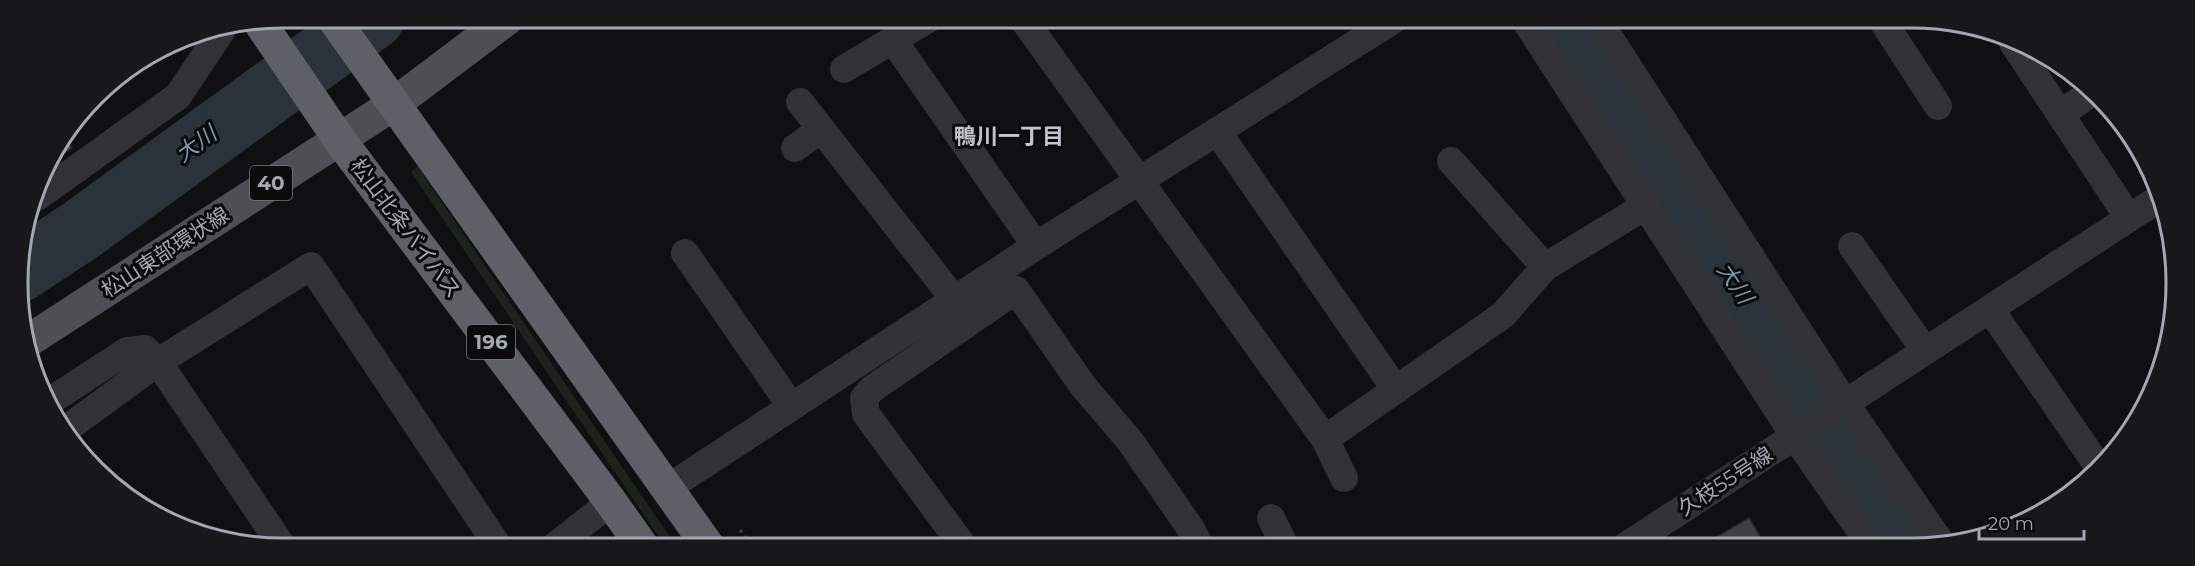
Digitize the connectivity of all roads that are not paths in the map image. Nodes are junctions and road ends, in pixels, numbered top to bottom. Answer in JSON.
{"nodes":[{"id":1,"x":340,"y":28,"type":"edge"},
{"id":2,"x":495,"y":28,"type":"edge"},
{"id":3,"x":913,"y":28,"type":"edge"},
{"id":4,"x":1030,"y":28,"type":"edge"},
{"id":5,"x":1380,"y":28,"type":"edge"},
{"id":6,"x":1530,"y":28,"type":"edge"},
{"id":7,"x":1603,"y":28,"type":"edge"},
{"id":8,"x":1887,"y":28,"type":"edge"},
{"id":9,"x":265,"y":29,"type":"edge"},
{"id":10,"x":217,"y":37,"type":"edge"},
{"id":11,"x":893,"y":40,"type":"junction"},
{"id":12,"x":2019,"y":53,"type":"edge"},
{"id":13,"x":844,"y":69,"type":"dead end"},
{"id":14,"x":2085,"y":97,"type":"edge"},
{"id":15,"x":800,"y":102,"type":"dead end"},
{"id":16,"x":394,"y":104,"type":"junction"},
{"id":17,"x":1938,"y":106,"type":"dead end"},
{"id":18,"x":2060,"y":114,"type":"junction"},
{"id":19,"x":820,"y":129,"type":"junction"},
{"id":20,"x":1217,"y":130,"type":"junction"},
{"id":21,"x":339,"y":139,"type":"junction"},
{"id":22,"x":795,"y":148,"type":"dead end"},
{"id":23,"x":1451,"y":161,"type":"dead end"},
{"id":24,"x":1140,"y":179,"type":"junction"},
{"id":25,"x":46,"y":190,"type":"edge"},
{"id":26,"x":2153,"y":202,"type":"edge"},
{"id":27,"x":1647,"y":205,"type":"junction"},
{"id":28,"x":2129,"y":218,"type":"junction"},
{"id":29,"x":1036,"y":246,"type":"junction"},
{"id":30,"x":1852,"y":246,"type":"dead end"},
{"id":31,"x":685,"y":253,"type":"dead end"},
{"id":32,"x":1545,"y":267,"type":"junction"},
{"id":33,"x":954,"y":299,"type":"junction"},
{"id":34,"x":1990,"y":309,"type":"junction"},
{"id":35,"x":34,"y":337,"type":"edge"},
{"id":36,"x":1925,"y":351,"type":"junction"},
{"id":37,"x":158,"y":362,"type":"junction"},
{"id":38,"x":1396,"y":390,"type":"junction"},
{"id":39,"x":56,"y":397,"type":"edge"},
{"id":40,"x":1845,"y":403,"type":"junction"},
{"id":41,"x":791,"y":406,"type":"junction"},
{"id":42,"x":72,"y":425,"type":"edge"},
{"id":43,"x":1794,"y":435,"type":"junction"},
{"id":44,"x":1325,"y":439,"type":"junction"},
{"id":45,"x":2094,"y":461,"type":"edge"},
{"id":46,"x":1344,"y":478,"type":"dead end"},
{"id":47,"x":668,"y":488,"type":"junction"},
{"id":48,"x":612,"y":502,"type":"junction"},
{"id":49,"x":1271,"y":518,"type":"dead end"},
{"id":50,"x":1936,"y":536,"type":"edge"},
{"id":51,"x":276,"y":538,"type":"edge"},
{"id":52,"x":493,"y":538,"type":"edge"},
{"id":53,"x":565,"y":538,"type":"edge"},
{"id":54,"x":637,"y":538,"type":"edge"},
{"id":55,"x":702,"y":538,"type":"edge"},
{"id":56,"x":957,"y":538,"type":"edge"},
{"id":57,"x":1196,"y":538,"type":"edge"},
{"id":58,"x":1281,"y":538,"type":"edge"},
{"id":59,"x":1638,"y":538,"type":"edge"},
{"id":60,"x":1865,"y":538,"type":"edge"}],
"edges":[{"from":1,"to":16,"type":"highway","number":"196"},
{"from":2,"to":16,"type":"main road","name":"松山東部環状線","number":"40"},
{"from":3,"to":11,"type":"street"},
{"from":4,"to":24,"type":"street"},
{"from":5,"to":20,"type":"street"},
{"from":6,"to":27,"type":"street"},
{"from":7,"to":40,"type":"street"},
{"from":8,"to":17,"type":"street"},
{"from":9,"to":21,"type":"highway","name":"松山北条バイパス","number":"196"},
{"from":10,"to":25,"type":"street"},
{"from":11,"to":13,"type":"street"},
{"from":11,"to":29,"type":"street"},
{"from":12,"to":18,"type":"street"},
{"from":14,"to":18,"type":"street"},
{"from":15,"to":19,"type":"street"},
{"from":16,"to":21,"type":"main road","name":"松山東部環状線","number":"40"},
{"from":16,"to":47,"type":"highway","number":"196"},
{"from":18,"to":28,"type":"street"},
{"from":19,"to":22,"type":"street"},
{"from":19,"to":33,"type":"street"},
{"from":20,"to":24,"type":"street"},
{"from":20,"to":38,"type":"street"},
{"from":21,"to":35,"type":"main road","name":"松山東部環状線","number":"40"},
{"from":21,"to":48,"type":"highway","name":"松山北条バイパス","number":"196"},
{"from":23,"to":32,"type":"street"},
{"from":24,"to":29,"type":"street"},
{"from":24,"to":44,"type":"street"},
{"from":26,"to":28,"type":"street","name":"久枝55号線"},
{"from":27,"to":32,"type":"street"},
{"from":27,"to":43,"type":"street"},
{"from":28,"to":34,"type":"street","name":"久枝55号線"},
{"from":29,"to":33,"type":"street"},
{"from":30,"to":36,"type":"street"},
{"from":31,"to":41,"type":"street"},
{"from":32,"to":38,"type":"street"},
{"from":33,"to":41,"type":"street"},
{"from":34,"to":36,"type":"street","name":"久枝55号線"},
{"from":34,"to":45,"type":"street"},
{"from":36,"to":40,"type":"street","name":"久枝55号線"},
{"from":37,"to":39,"type":"street"},
{"from":37,"to":42,"type":"street"},
{"from":37,"to":51,"type":"street"},
{"from":37,"to":52,"type":"street"},
{"from":38,"to":44,"type":"street"},
{"from":40,"to":43,"type":"street","name":"久枝55号線"},
{"from":40,"to":50,"type":"street"},
{"from":41,"to":47,"type":"street"},
{"from":43,"to":59,"type":"street","name":"久枝55号線"},
{"from":43,"to":60,"type":"street"},
{"from":44,"to":46,"type":"street"},
{"from":47,"to":55,"type":"highway","number":"196"},
{"from":48,"to":53,"type":"street"},
{"from":48,"to":54,"type":"highway","name":"松山北条バイパス","number":"196"},
{"from":49,"to":58,"type":"street"},
{"from":56,"to":57,"type":"street"}]}
